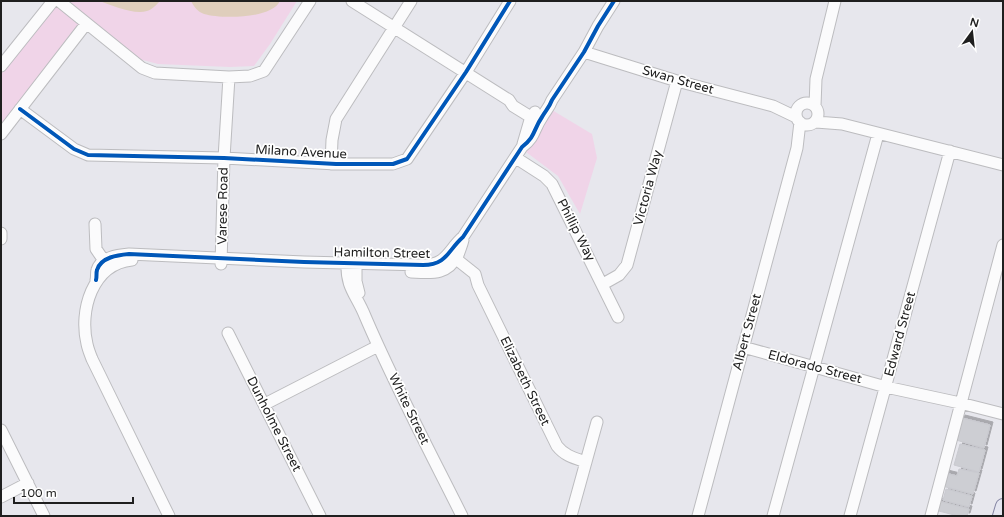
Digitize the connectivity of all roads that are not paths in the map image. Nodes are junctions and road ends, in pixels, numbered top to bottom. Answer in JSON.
{"nodes":[{"id":1,"x":53,"y":1,"type":"edge"},
{"id":2,"x":59,"y":1,"type":"edge"},
{"id":3,"x":310,"y":1,"type":"edge"},
{"id":4,"x":352,"y":1,"type":"edge"},
{"id":5,"x":411,"y":1,"type":"edge"},
{"id":6,"x":510,"y":1,"type":"edge"},
{"id":7,"x":614,"y":1,"type":"edge"},
{"id":8,"x":836,"y":1,"type":"edge"},
{"id":9,"x":86,"y":24,"type":"junction"},
{"id":10,"x":394,"y":27,"type":"junction"},
{"id":11,"x":584,"y":52,"type":"junction"},
{"id":12,"x":1,"y":66,"type":"edge"},
{"id":13,"x":466,"y":72,"type":"junction"},
{"id":14,"x":229,"y":77,"type":"junction"},
{"id":15,"x":677,"y":81,"type":"junction"},
{"id":16,"x":20,"y":109,"type":"junction"},
{"id":17,"x":807,"y":114,"type":"junction"},
{"id":18,"x":537,"y":117,"type":"junction"},
{"id":19,"x":1,"y":134,"type":"edge"},
{"id":20,"x":878,"y":134,"type":"junction"},
{"id":21,"x":950,"y":151,"type":"junction"},
{"id":22,"x":224,"y":158,"type":"junction"},
{"id":23,"x":516,"y":158,"type":"junction"},
{"id":24,"x":331,"y":164,"type":"junction"},
{"id":25,"x":1003,"y":165,"type":"edge"},
{"id":26,"x":95,"y":224,"type":"dead end"},
{"id":27,"x":1,"y":233,"type":"edge"},
{"id":28,"x":1,"y":239,"type":"edge"},
{"id":29,"x":1003,"y":245,"type":"edge"},
{"id":30,"x":451,"y":258,"type":"junction"},
{"id":31,"x":221,"y":261,"type":"junction"},
{"id":32,"x":107,"y":265,"type":"junction"},
{"id":33,"x":352,"y":266,"type":"junction"},
{"id":34,"x":603,"y":284,"type":"junction"},
{"id":35,"x":618,"y":317,"type":"dead end"},
{"id":36,"x":228,"y":332,"type":"dead end"},
{"id":37,"x":378,"y":346,"type":"junction"},
{"id":38,"x":743,"y":347,"type":"junction"},
{"id":39,"x":814,"y":366,"type":"junction"},
{"id":40,"x":886,"y":387,"type":"junction"},
{"id":41,"x":960,"y":403,"type":"junction"},
{"id":42,"x":265,"y":404,"type":"junction"},
{"id":43,"x":1003,"y":414,"type":"edge"},
{"id":44,"x":598,"y":422,"type":"dead end"},
{"id":45,"x":1,"y":430,"type":"edge"},
{"id":46,"x":586,"y":462,"type":"junction"},
{"id":47,"x":28,"y":484,"type":"junction"},
{"id":48,"x":1,"y":497,"type":"edge"},
{"id":49,"x":44,"y":516,"type":"edge"},
{"id":50,"x":169,"y":516,"type":"edge"},
{"id":51,"x":320,"y":516,"type":"edge"},
{"id":52,"x":462,"y":516,"type":"edge"},
{"id":53,"x":571,"y":516,"type":"edge"},
{"id":54,"x":698,"y":516,"type":"edge"},
{"id":55,"x":773,"y":516,"type":"edge"},
{"id":56,"x":850,"y":516,"type":"edge"},
{"id":57,"x":930,"y":516,"type":"edge"}],
"edges":[{"from":1,"to":12,"type":"street"},
{"from":2,"to":9,"type":"street"},
{"from":3,"to":14,"type":"street"},
{"from":4,"to":10,"type":"street"},
{"from":5,"to":10,"type":"street"},
{"from":6,"to":13,"type":"street","name":"Milano Avenue"},
{"from":7,"to":11,"type":"street"},
{"from":8,"to":17,"type":"street","name":"Albert Street"},
{"from":9,"to":14,"type":"street"},
{"from":9,"to":16,"type":"street"},
{"from":10,"to":13,"type":"street"},
{"from":10,"to":24,"type":"street"},
{"from":11,"to":15,"type":"street","name":"Swan Street"},
{"from":11,"to":18,"type":"street"},
{"from":13,"to":18,"type":"street"},
{"from":13,"to":24,"type":"street","name":"Milano Avenue"},
{"from":14,"to":22,"type":"street","name":"Varese Road"},
{"from":15,"to":17,"type":"street","name":"Swan Street"},
{"from":15,"to":34,"type":"street","name":"Victoria Way"},
{"from":16,"to":19,"type":"street"},
{"from":16,"to":22,"type":"street","name":"Milano Avenue"},
{"from":17,"to":20,"type":"street","name":"Swan Street"},
{"from":17,"to":38,"type":"street","name":"Albert Street"},
{"from":18,"to":23,"type":"street"},
{"from":20,"to":21,"type":"street","name":"Swan Street"},
{"from":20,"to":39,"type":"street"},
{"from":21,"to":25,"type":"street","name":"Swan Street"},
{"from":21,"to":40,"type":"street","name":"Edward Street"},
{"from":22,"to":24,"type":"street","name":"Milano Avenue"},
{"from":22,"to":31,"type":"street","name":"Varese Road"},
{"from":23,"to":30,"type":"street"},
{"from":23,"to":34,"type":"street","name":"Phillip Way"},
{"from":26,"to":32,"type":"street"},
{"from":27,"to":28,"type":"street"},
{"from":29,"to":41,"type":"street"},
{"from":30,"to":33,"type":"street","name":"Hamilton Street"},
{"from":30,"to":46,"type":"street","name":"Elizabeth Street"},
{"from":31,"to":32,"type":"street","name":"Hamilton Street"},
{"from":31,"to":33,"type":"street","name":"Hamilton Street"},
{"from":32,"to":50,"type":"street","name":"Hamilton Street"},
{"from":33,"to":37,"type":"street","name":"White Street"},
{"from":34,"to":35,"type":"street","name":"Phillip Way"},
{"from":36,"to":42,"type":"street","name":"Dunholme Street"},
{"from":37,"to":42,"type":"street"},
{"from":37,"to":52,"type":"street","name":"White Street"},
{"from":38,"to":39,"type":"street","name":"Eldorado Street"},
{"from":38,"to":54,"type":"street","name":"Albert Street"},
{"from":39,"to":40,"type":"street","name":"Eldorado Street"},
{"from":39,"to":55,"type":"street"},
{"from":40,"to":41,"type":"street","name":"Eldorado Street"},
{"from":40,"to":56,"type":"street","name":"Edward Street"},
{"from":41,"to":43,"type":"street","name":"Eldorado Street"},
{"from":41,"to":57,"type":"street"},
{"from":42,"to":51,"type":"street","name":"Dunholme Street"},
{"from":44,"to":46,"type":"street"},
{"from":45,"to":47,"type":"street"},
{"from":46,"to":53,"type":"street"},
{"from":47,"to":48,"type":"street"},
{"from":47,"to":49,"type":"street"}]}
